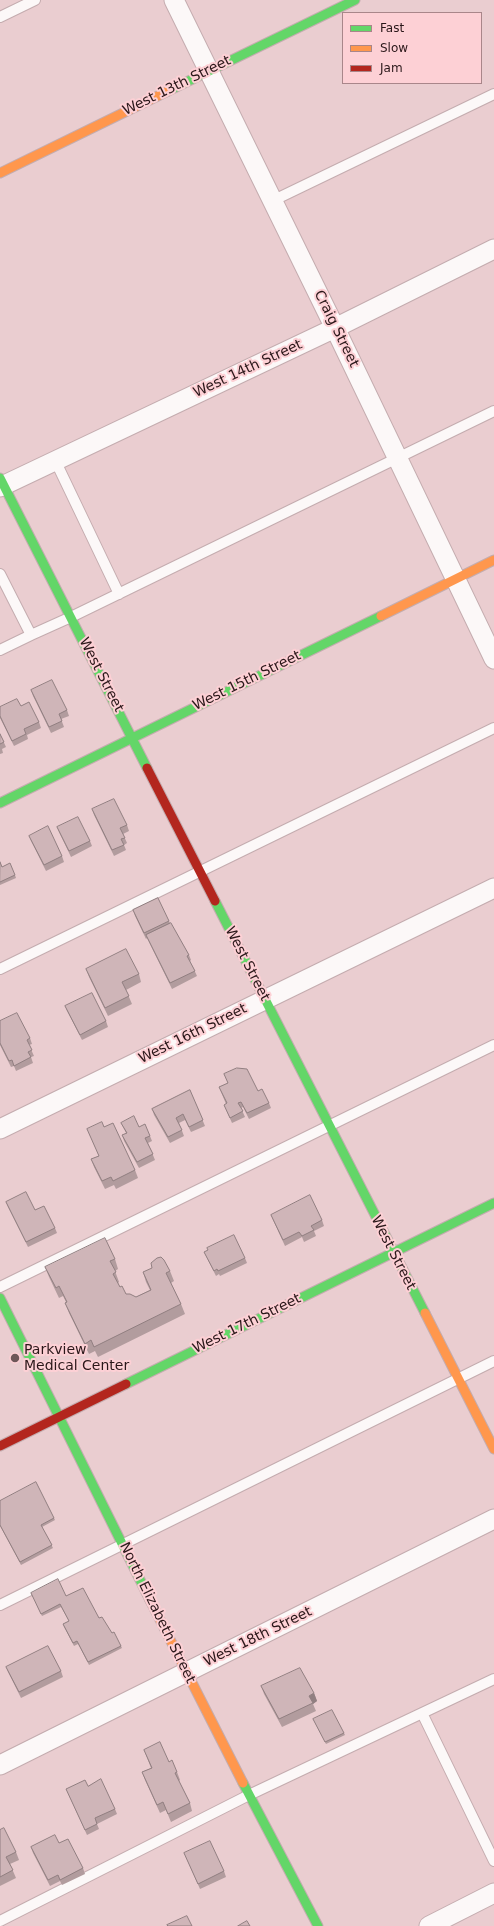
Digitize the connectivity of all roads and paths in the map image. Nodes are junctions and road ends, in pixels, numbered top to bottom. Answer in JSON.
{"nodes":[{"id":1,"x":35,"y":0,"type":"edge"},
{"id":2,"x":174,"y":0,"type":"edge"},
{"id":3,"x":355,"y":0,"type":"edge"},
{"id":4,"x":0,"y":17,"type":"edge"},
{"id":5,"x":208,"y":72,"type":"junction"},
{"id":6,"x":494,"y":94,"type":"edge"},
{"id":7,"x":0,"y":173,"type":"edge"},
{"id":8,"x":272,"y":201,"type":"junction"},
{"id":9,"x":494,"y":249,"type":"edge"},
{"id":10,"x":335,"y":328,"type":"junction"},
{"id":11,"x":494,"y":411,"type":"edge"},
{"id":12,"x":397,"y":458,"type":"junction"},
{"id":13,"x":55,"y":460,"type":"junction"},
{"id":14,"x":1,"y":483,"type":"edge"},
{"id":15,"x":494,"y":560,"type":"edge"},
{"id":16,"x":0,"y":574,"type":"edge"},
{"id":17,"x":455,"y":579,"type":"junction"},
{"id":18,"x":118,"y":594,"type":"junction"},
{"id":19,"x":71,"y":618,"type":"junction"},
{"id":20,"x":31,"y":635,"type":"junction"},
{"id":21,"x":0,"y":650,"type":"edge"},
{"id":22,"x":494,"y":659,"type":"edge"},
{"id":23,"x":494,"y":728,"type":"edge"},
{"id":24,"x":133,"y":737,"type":"junction"},
{"id":25,"x":0,"y":804,"type":"edge"},
{"id":26,"x":201,"y":872,"type":"junction"},
{"id":27,"x":494,"y":888,"type":"edge"},
{"id":28,"x":0,"y":969,"type":"edge"},
{"id":29,"x":266,"y":999,"type":"junction"},
{"id":30,"x":494,"y":1045,"type":"edge"},
{"id":31,"x":329,"y":1126,"type":"junction"},
{"id":32,"x":0,"y":1129,"type":"edge"},
{"id":33,"x":494,"y":1203,"type":"edge"},
{"id":34,"x":392,"y":1252,"type":"junction"},
{"id":35,"x":0,"y":1287,"type":"edge"},
{"id":36,"x":0,"y":1298,"type":"edge"},
{"id":37,"x":494,"y":1361,"type":"edge"},
{"id":38,"x":458,"y":1379,"type":"junction"},
{"id":39,"x":60,"y":1416,"type":"junction"},
{"id":40,"x":0,"y":1446,"type":"edge"},
{"id":41,"x":494,"y":1449,"type":"edge"},
{"id":42,"x":494,"y":1519,"type":"edge"},
{"id":43,"x":123,"y":1544,"type":"junction"},
{"id":44,"x":0,"y":1605,"type":"edge"},
{"id":45,"x":186,"y":1673,"type":"junction"},
{"id":46,"x":494,"y":1679,"type":"edge"},
{"id":47,"x":422,"y":1713,"type":"junction"},
{"id":48,"x":0,"y":1765,"type":"edge"},
{"id":49,"x":249,"y":1795,"type":"junction"},
{"id":50,"x":494,"y":1862,"type":"edge"},
{"id":51,"x":494,"y":1893,"type":"edge"},
{"id":52,"x":0,"y":1921,"type":"edge"},
{"id":53,"x":318,"y":1926,"type":"edge"},
{"id":54,"x":429,"y":1926,"type":"edge"}],
"edges":[{"from":1,"to":4,"type":"lane"},
{"from":2,"to":5,"type":"street","name":"Craig Street"},
{"from":3,"to":5,"type":"street","name":"West 13th Street"},
{"from":5,"to":7,"type":"street","name":"West 13th Street"},
{"from":5,"to":8,"type":"street","name":"Craig Street"},
{"from":6,"to":8,"type":"lane"},
{"from":8,"to":10,"type":"street","name":"Craig Street"},
{"from":9,"to":10,"type":"street","name":"West 14th Street"},
{"from":10,"to":12,"type":"street","name":"Craig Street"},
{"from":10,"to":13,"type":"street","name":"West 14th Street"},
{"from":11,"to":12,"type":"lane"},
{"from":12,"to":17,"type":"street","name":"Craig Street"},
{"from":12,"to":18,"type":"lane"},
{"from":13,"to":14,"type":"street","name":"West 14th Street"},
{"from":13,"to":18,"type":"lane"},
{"from":14,"to":19,"type":"street","name":"West Street"},
{"from":15,"to":17,"type":"street","name":"West 15th Street"},
{"from":16,"to":20,"type":"lane"},
{"from":17,"to":22,"type":"street","name":"Craig Street"},
{"from":17,"to":24,"type":"street","name":"West 15th Street"},
{"from":18,"to":19,"type":"lane"},
{"from":19,"to":20,"type":"lane"},
{"from":19,"to":24,"type":"street","name":"West Street"},
{"from":20,"to":21,"type":"lane"},
{"from":23,"to":26,"type":"lane"},
{"from":24,"to":25,"type":"street","name":"West 15th Street"},
{"from":24,"to":26,"type":"street","name":"West Street"},
{"from":26,"to":28,"type":"lane"},
{"from":26,"to":29,"type":"street","name":"West Street"},
{"from":27,"to":29,"type":"street","name":"West 16th Street"},
{"from":29,"to":31,"type":"street","name":"West Street"},
{"from":29,"to":32,"type":"street","name":"West 16th Street"},
{"from":30,"to":31,"type":"lane"},
{"from":31,"to":34,"type":"street","name":"West Street"},
{"from":31,"to":35,"type":"lane"},
{"from":33,"to":34,"type":"street","name":"West 17th Street"},
{"from":34,"to":38,"type":"street","name":"West Street"},
{"from":34,"to":39,"type":"street","name":"West 17th Street"},
{"from":36,"to":39,"type":"street","name":"North Elizabeth Street"},
{"from":37,"to":38,"type":"lane"},
{"from":38,"to":41,"type":"street","name":"West Street"},
{"from":38,"to":43,"type":"lane"},
{"from":39,"to":40,"type":"street","name":"West 17th Street"},
{"from":39,"to":43,"type":"street","name":"North Elizabeth Street"},
{"from":42,"to":45,"type":"street","name":"West 18th Street"},
{"from":43,"to":44,"type":"lane"},
{"from":43,"to":45,"type":"street","name":"North Elizabeth Street"},
{"from":45,"to":48,"type":"street","name":"West 18th Street"},
{"from":45,"to":49,"type":"street","name":"North Elizabeth Street"},
{"from":46,"to":47,"type":"lane"},
{"from":47,"to":49,"type":"lane"},
{"from":47,"to":50,"type":"lane"},
{"from":49,"to":52,"type":"lane"},
{"from":49,"to":53,"type":"street","name":"North Elizabeth Street"},
{"from":51,"to":54,"type":"street"}]}
